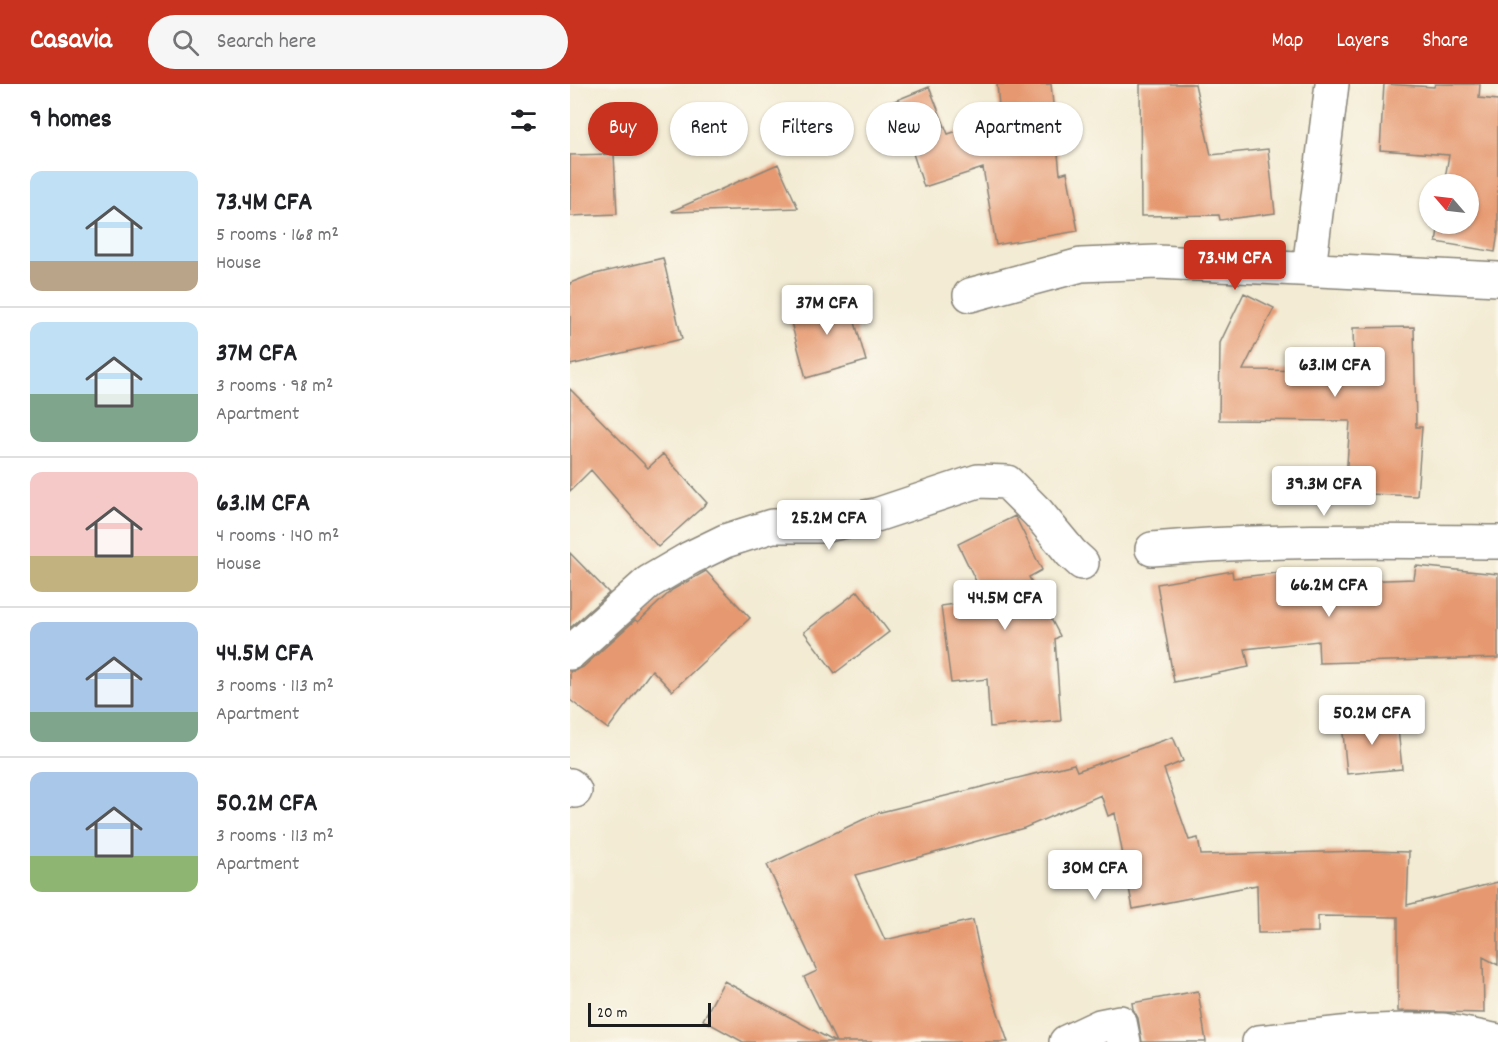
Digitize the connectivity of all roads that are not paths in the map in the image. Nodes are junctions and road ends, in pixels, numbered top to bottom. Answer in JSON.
{"nodes":[{"id":1,"x":1332,"y":84,"type":"edge"},
{"id":2,"x":1309,"y":269,"type":"junction"},
{"id":3,"x":1498,"y":279,"type":"edge"},
{"id":4,"x":970,"y":295,"type":"dead end"},
{"id":5,"x":1498,"y":542,"type":"edge"},
{"id":6,"x":1152,"y":549,"type":"dead end"},
{"id":7,"x":1082,"y":562,"type":"dead end"},
{"id":8,"x":570,"y":653,"type":"edge"},
{"id":9,"x":1498,"y":1041,"type":"edge"},
{"id":10,"x":1066,"y":1042,"type":"edge"},
{"id":11,"x":1124,"y":1042,"type":"edge"},
{"id":12,"x":1259,"y":1042,"type":"edge"}],
"edges":[{"from":1,"to":2,"type":"street"},
{"from":2,"to":3,"type":"street"},
{"from":2,"to":4,"type":"street"},
{"from":5,"to":6,"type":"street"},
{"from":7,"to":8,"type":"street"},
{"from":9,"to":12,"type":"street"},
{"from":10,"to":11,"type":"street"}]}
